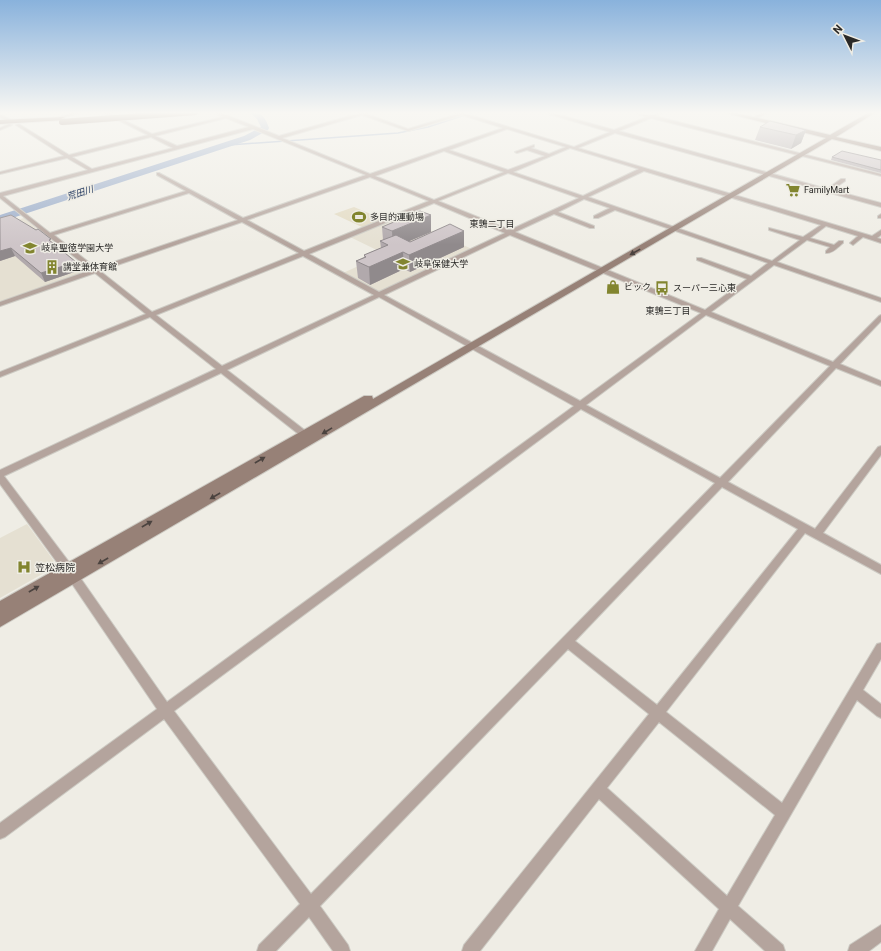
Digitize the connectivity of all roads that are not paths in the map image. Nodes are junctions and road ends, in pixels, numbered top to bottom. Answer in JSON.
{"nodes":[{"id":1,"x":66,"y":156,"type":"edge"},
{"id":2,"x":68,"y":156,"type":"edge"},
{"id":3,"x":146,"y":156,"type":"edge"},
{"id":4,"x":324,"y":156,"type":"edge"},
{"id":5,"x":426,"y":156,"type":"edge"},
{"id":6,"x":465,"y":156,"type":"edge"},
{"id":7,"x":549,"y":156,"type":"edge"},
{"id":8,"x":603,"y":156,"type":"edge"},
{"id":9,"x":703,"y":156,"type":"edge"},
{"id":10,"x":794,"y":156,"type":"edge"},
{"id":11,"x":807,"y":156,"type":"edge"},
{"id":12,"x":644,"y":169,"type":"junction"},
{"id":13,"x":92,"y":171,"type":"junction"},
{"id":14,"x":511,"y":171,"type":"junction"},
{"id":15,"x":0,"y":173,"type":"edge"},
{"id":16,"x":765,"y":173,"type":"junction"},
{"id":17,"x":159,"y":174,"type":"dead end"},
{"id":18,"x":370,"y":175,"type":"junction"},
{"id":19,"x":881,"y":175,"type":"edge"},
{"id":20,"x":843,"y":180,"type":"dead end"},
{"id":21,"x":828,"y":190,"type":"junction"},
{"id":22,"x":190,"y":191,"type":"junction"},
{"id":23,"x":728,"y":194,"type":"junction"},
{"id":24,"x":0,"y":196,"type":"edge"},
{"id":25,"x":586,"y":197,"type":"junction"},
{"id":26,"x":435,"y":202,"type":"junction"},
{"id":27,"x":881,"y":205,"type":"edge"},
{"id":28,"x":615,"y":208,"type":"junction"},
{"id":29,"x":554,"y":212,"type":"junction"},
{"id":30,"x":581,"y":213,"type":"dead end"},
{"id":31,"x":596,"y":217,"type":"dead end"},
{"id":32,"x":570,"y":218,"type":"junction"},
{"id":33,"x":241,"y":220,"type":"junction"},
{"id":34,"x":825,"y":224,"type":"junction"},
{"id":35,"x":592,"y":227,"type":"dead end"},
{"id":36,"x":671,"y":227,"type":"junction"},
{"id":37,"x":771,"y":229,"type":"dead end"},
{"id":38,"x":881,"y":232,"type":"edge"},
{"id":39,"x":511,"y":233,"type":"junction"},
{"id":40,"x":49,"y":235,"type":"junction"},
{"id":41,"x":863,"y":235,"type":"junction"},
{"id":42,"x":873,"y":238,"type":"junction"},
{"id":43,"x":805,"y":239,"type":"junction"},
{"id":44,"x":881,"y":241,"type":"edge"},
{"id":45,"x":841,"y":242,"type":"dead end"},
{"id":46,"x":853,"y":244,"type":"dead end"},
{"id":47,"x":834,"y":247,"type":"junction"},
{"id":48,"x":828,"y":252,"type":"dead end"},
{"id":49,"x":304,"y":254,"type":"junction"},
{"id":50,"x":699,"y":259,"type":"dead end"},
{"id":51,"x":773,"y":262,"type":"junction"},
{"id":52,"x":599,"y":269,"type":"junction"},
{"id":53,"x":94,"y":271,"type":"junction"},
{"id":54,"x":751,"y":278,"type":"junction"},
{"id":55,"x":379,"y":295,"type":"junction"},
{"id":56,"x":881,"y":300,"type":"edge"},
{"id":57,"x":0,"y":304,"type":"edge"},
{"id":58,"x":705,"y":312,"type":"junction"},
{"id":59,"x":152,"y":315,"type":"junction"},
{"id":60,"x":881,"y":317,"type":"edge"},
{"id":61,"x":469,"y":344,"type":"junction"},
{"id":62,"x":835,"y":365,"type":"junction"},
{"id":63,"x":221,"y":370,"type":"junction"},
{"id":64,"x":0,"y":375,"type":"edge"},
{"id":65,"x":881,"y":384,"type":"edge"},
{"id":66,"x":579,"y":404,"type":"junction"},
{"id":67,"x":304,"y":434,"type":"junction"},
{"id":68,"x":881,"y":449,"type":"edge"},
{"id":69,"x":0,"y":475,"type":"edge"},
{"id":70,"x":721,"y":482,"type":"junction"},
{"id":71,"x":804,"y":528,"type":"junction"},
{"id":72,"x":816,"y":535,"type":"junction"},
{"id":73,"x":881,"y":570,"type":"edge"},
{"id":74,"x":71,"y":574,"type":"junction"},
{"id":75,"x":0,"y":608,"type":"edge"},
{"id":76,"x":0,"y":621,"type":"edge"},
{"id":77,"x":567,"y":642,"type":"junction"},
{"id":78,"x":881,"y":648,"type":"edge"},
{"id":79,"x":856,"y":692,"type":"junction"},
{"id":80,"x":165,"y":710,"type":"junction"},
{"id":81,"x":881,"y":712,"type":"edge"},
{"id":82,"x":658,"y":714,"type":"junction"},
{"id":83,"x":598,"y":789,"type":"junction"},
{"id":84,"x":784,"y":813,"type":"junction"},
{"id":85,"x":0,"y":832,"type":"edge"},
{"id":86,"x":310,"y":904,"type":"junction"},
{"id":87,"x":729,"y":908,"type":"junction"},
{"id":88,"x":881,"y":933,"type":"edge"},
{"id":89,"x":265,"y":951,"type":"edge"},
{"id":90,"x":342,"y":951,"type":"edge"},
{"id":91,"x":470,"y":951,"type":"edge"},
{"id":92,"x":703,"y":951,"type":"edge"},
{"id":93,"x":777,"y":951,"type":"edge"},
{"id":94,"x":856,"y":951,"type":"edge"}],
"edges":[{"from":1,"to":15,"type":"street"},
{"from":2,"to":13,"type":"street"},
{"from":3,"to":13,"type":"street"},
{"from":4,"to":18,"type":"street"},
{"from":5,"to":18,"type":"street"},
{"from":6,"to":14,"type":"street"},
{"from":7,"to":14,"type":"street"},
{"from":8,"to":12,"type":"street"},
{"from":9,"to":16,"type":"street"},
{"from":10,"to":16,"type":"street"},
{"from":11,"to":19,"type":"street"},
{"from":12,"to":23,"type":"street"},
{"from":12,"to":25,"type":"street"},
{"from":13,"to":24,"type":"street"},
{"from":14,"to":25,"type":"street"},
{"from":14,"to":26,"type":"street"},
{"from":16,"to":21,"type":"street"},
{"from":16,"to":23,"type":"street"},
{"from":17,"to":22,"type":"street"},
{"from":18,"to":26,"type":"street"},
{"from":18,"to":33,"type":"street"},
{"from":20,"to":21,"type":"street"},
{"from":21,"to":27,"type":"street"},
{"from":22,"to":33,"type":"street"},
{"from":22,"to":40,"type":"street"},
{"from":23,"to":34,"type":"street"},
{"from":23,"to":36,"type":"street"},
{"from":24,"to":40,"type":"street"},
{"from":25,"to":28,"type":"street"},
{"from":25,"to":29,"type":"street"},
{"from":26,"to":39,"type":"street"},
{"from":26,"to":49,"type":"street"},
{"from":28,"to":31,"type":"street"},
{"from":28,"to":36,"type":"street"},
{"from":29,"to":32,"type":"street"},
{"from":29,"to":39,"type":"street"},
{"from":30,"to":32,"type":"street"},
{"from":32,"to":35,"type":"street"},
{"from":33,"to":49,"type":"street"},
{"from":33,"to":53,"type":"street"},
{"from":34,"to":41,"type":"street"},
{"from":34,"to":43,"type":"street"},
{"from":36,"to":51,"type":"street"},
{"from":36,"to":52,"type":"street"},
{"from":37,"to":43,"type":"street"},
{"from":38,"to":42,"type":"street"},
{"from":39,"to":52,"type":"street"},
{"from":39,"to":55,"type":"street"},
{"from":40,"to":53,"type":"street"},
{"from":41,"to":42,"type":"street"},
{"from":41,"to":46,"type":"street"},
{"from":42,"to":44,"type":"street"},
{"from":43,"to":47,"type":"street"},
{"from":43,"to":51,"type":"street"},
{"from":45,"to":47,"type":"street"},
{"from":47,"to":48,"type":"street"},
{"from":49,"to":55,"type":"street"},
{"from":49,"to":59,"type":"street"},
{"from":50,"to":54,"type":"street"},
{"from":51,"to":54,"type":"street"},
{"from":51,"to":56,"type":"street"},
{"from":52,"to":58,"type":"street"},
{"from":52,"to":61,"type":"street"},
{"from":53,"to":57,"type":"street"},
{"from":53,"to":59,"type":"street"},
{"from":54,"to":58,"type":"street"},
{"from":55,"to":61,"type":"street"},
{"from":55,"to":63,"type":"street"},
{"from":58,"to":62,"type":"street"},
{"from":58,"to":66,"type":"street"},
{"from":59,"to":63,"type":"street"},
{"from":59,"to":64,"type":"street"},
{"from":60,"to":62,"type":"street"},
{"from":61,"to":66,"type":"street"},
{"from":61,"to":67,"type":"street"},
{"from":61,"to":74,"type":"street","one_way":true},
{"from":62,"to":65,"type":"street"},
{"from":62,"to":70,"type":"street"},
{"from":63,"to":67,"type":"street"},
{"from":63,"to":69,"type":"street"},
{"from":66,"to":70,"type":"street"},
{"from":66,"to":80,"type":"street"},
{"from":74,"to":67,"type":"street","one_way":true},
{"from":68,"to":72,"type":"street"},
{"from":69,"to":74,"type":"street"},
{"from":70,"to":71,"type":"street"},
{"from":70,"to":77,"type":"street"},
{"from":71,"to":72,"type":"street"},
{"from":71,"to":82,"type":"street"},
{"from":72,"to":73,"type":"street"},
{"from":75,"to":74,"type":"street","one_way":true},
{"from":74,"to":76,"type":"street"},
{"from":74,"to":80,"type":"street"},
{"from":77,"to":82,"type":"street"},
{"from":77,"to":86,"type":"street"},
{"from":78,"to":79,"type":"street"},
{"from":79,"to":81,"type":"street"},
{"from":79,"to":84,"type":"street"},
{"from":80,"to":85,"type":"street"},
{"from":80,"to":86,"type":"street"},
{"from":82,"to":83,"type":"street"},
{"from":82,"to":84,"type":"street"},
{"from":83,"to":87,"type":"street"},
{"from":83,"to":91,"type":"street"},
{"from":84,"to":87,"type":"street"},
{"from":86,"to":89,"type":"street"},
{"from":86,"to":90,"type":"street"},
{"from":87,"to":92,"type":"street"},
{"from":87,"to":93,"type":"street"},
{"from":88,"to":94,"type":"street"}]}
